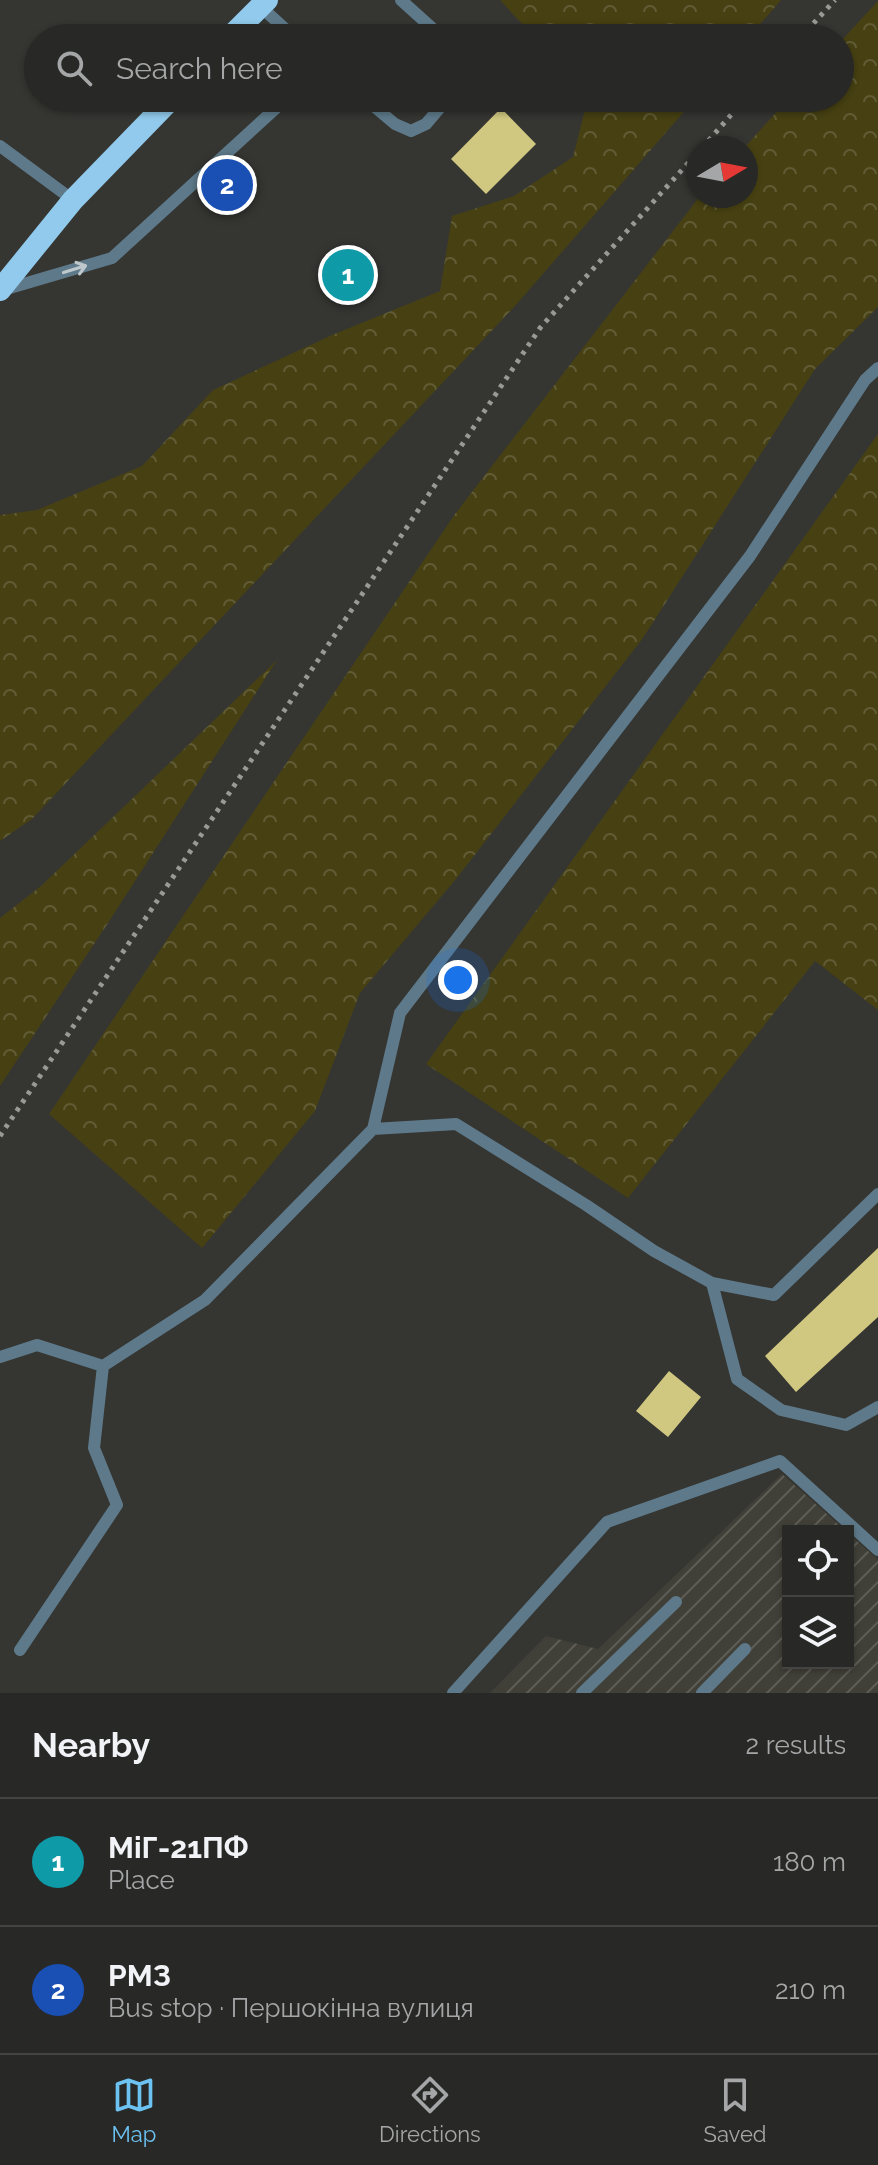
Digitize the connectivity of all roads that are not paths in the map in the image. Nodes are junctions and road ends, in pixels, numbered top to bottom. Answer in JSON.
{"nodes":[{"id":1,"x":401,"y":0,"type":"edge"},
{"id":2,"x":264,"y":3,"type":"edge"},
{"id":3,"x":243,"y":24,"type":"edge"},
{"id":4,"x":283,"y":24,"type":"edge"},
{"id":5,"x":428,"y":24,"type":"edge"},
{"id":6,"x":158,"y":112,"type":"edge"},
{"id":7,"x":272,"y":112,"type":"edge"},
{"id":8,"x":381,"y":112,"type":"edge"},
{"id":9,"x":436,"y":112,"type":"edge"},
{"id":10,"x":0,"y":146,"type":"edge"},
{"id":11,"x":73,"y":200,"type":"junction"},
{"id":12,"x":0,"y":291,"type":"edge"},
{"id":13,"x":878,"y":368,"type":"edge"},
{"id":14,"x":373,"y":1129,"type":"junction"},
{"id":15,"x":878,"y":1194,"type":"edge"},
{"id":16,"x":712,"y":1283,"type":"junction"},
{"id":17,"x":0,"y":1357,"type":"edge"},
{"id":18,"x":103,"y":1366,"type":"junction"},
{"id":19,"x":878,"y":1407,"type":"edge"},
{"id":20,"x":878,"y":1550,"type":"edge"},
{"id":21,"x":676,"y":1602,"type":"dead end"},
{"id":22,"x":745,"y":1649,"type":"dead end"},
{"id":23,"x":20,"y":1650,"type":"dead end"},
{"id":24,"x":453,"y":1693,"type":"edge"},
{"id":25,"x":582,"y":1693,"type":"edge"},
{"id":26,"x":702,"y":1693,"type":"edge"}],
"edges":[{"from":1,"to":5,"type":"lane"},
{"from":2,"to":3,"type":"highway"},
{"from":2,"to":4,"type":"lane"},
{"from":6,"to":11,"type":"highway"},
{"from":12,"to":7,"type":"lane","one_way":true},
{"from":8,"to":9,"type":"lane"},
{"from":10,"to":11,"type":"lane"},
{"from":11,"to":12,"type":"highway"},
{"from":13,"to":14,"type":"lane"},
{"from":14,"to":16,"type":"lane"},
{"from":14,"to":18,"type":"lane"},
{"from":15,"to":16,"type":"lane"},
{"from":16,"to":19,"type":"lane"},
{"from":17,"to":18,"type":"lane"},
{"from":18,"to":23,"type":"lane"},
{"from":20,"to":24,"type":"lane"},
{"from":21,"to":25,"type":"lane"},
{"from":22,"to":26,"type":"lane"}]}
